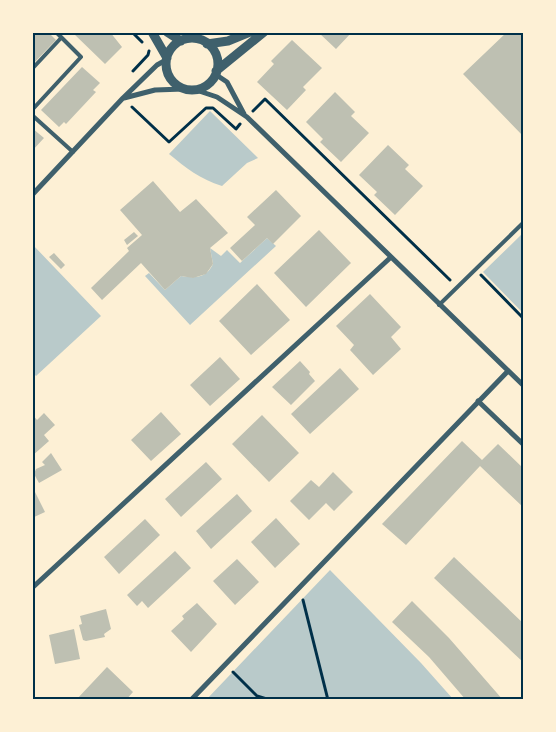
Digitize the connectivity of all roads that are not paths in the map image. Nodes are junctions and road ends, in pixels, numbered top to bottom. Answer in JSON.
{"nodes":[{"id":1,"x":56,"y":32,"type":"edge"},
{"id":2,"x":152,"y":32,"type":"edge"},
{"id":3,"x":167,"y":32,"type":"edge"},
{"id":4,"x":250,"y":32,"type":"edge"},
{"id":5,"x":264,"y":32,"type":"edge"},
{"id":6,"x":61,"y":38,"type":"junction"},
{"id":7,"x":181,"y":41,"type":"junction"},
{"id":8,"x":207,"y":44,"type":"junction"},
{"id":9,"x":167,"y":59,"type":"junction"},
{"id":10,"x":32,"y":69,"type":"edge"},
{"id":11,"x":216,"y":72,"type":"junction"},
{"id":12,"x":184,"y":89,"type":"junction"},
{"id":13,"x":196,"y":90,"type":"junction"},
{"id":14,"x":123,"y":98,"type":"junction"},
{"id":15,"x":32,"y":110,"type":"edge"},
{"id":16,"x":32,"y":115,"type":"edge"},
{"id":17,"x":246,"y":116,"type":"junction"},
{"id":18,"x":73,"y":152,"type":"junction"},
{"id":19,"x":32,"y":195,"type":"edge"},
{"id":20,"x":524,"y":222,"type":"edge"},
{"id":21,"x":390,"y":258,"type":"junction"},
{"id":22,"x":439,"y":305,"type":"junction"},
{"id":23,"x":508,"y":371,"type":"junction"},
{"id":24,"x":524,"y":386,"type":"edge"},
{"id":25,"x":478,"y":401,"type":"junction"},
{"id":26,"x":524,"y":445,"type":"edge"},
{"id":27,"x":32,"y":588,"type":"edge"},
{"id":28,"x":191,"y":700,"type":"edge"}],
"edges":[{"from":1,"to":6,"type":"lane"},
{"from":2,"to":9,"type":"street"},
{"from":3,"to":7,"type":"street"},
{"from":4,"to":8,"type":"street"},
{"from":5,"to":11,"type":"street"},
{"from":6,"to":10,"type":"lane"},
{"from":6,"to":15,"type":"lane"},
{"from":7,"to":8,"type":"street"},
{"from":7,"to":9,"type":"street"},
{"from":8,"to":11,"type":"street"},
{"from":9,"to":12,"type":"street"},
{"from":9,"to":14,"type":"street"},
{"from":11,"to":13,"type":"street"},
{"from":11,"to":17,"type":"street"},
{"from":12,"to":13,"type":"street"},
{"from":12,"to":14,"type":"street"},
{"from":13,"to":17,"type":"street"},
{"from":14,"to":18,"type":"street"},
{"from":16,"to":18,"type":"lane"},
{"from":17,"to":21,"type":"street"},
{"from":18,"to":19,"type":"street"},
{"from":20,"to":22,"type":"lane"},
{"from":21,"to":22,"type":"street"},
{"from":21,"to":27,"type":"street"},
{"from":22,"to":23,"type":"street"},
{"from":23,"to":24,"type":"street"},
{"from":23,"to":25,"type":"street"},
{"from":25,"to":26,"type":"street"},
{"from":25,"to":28,"type":"street"}]}
